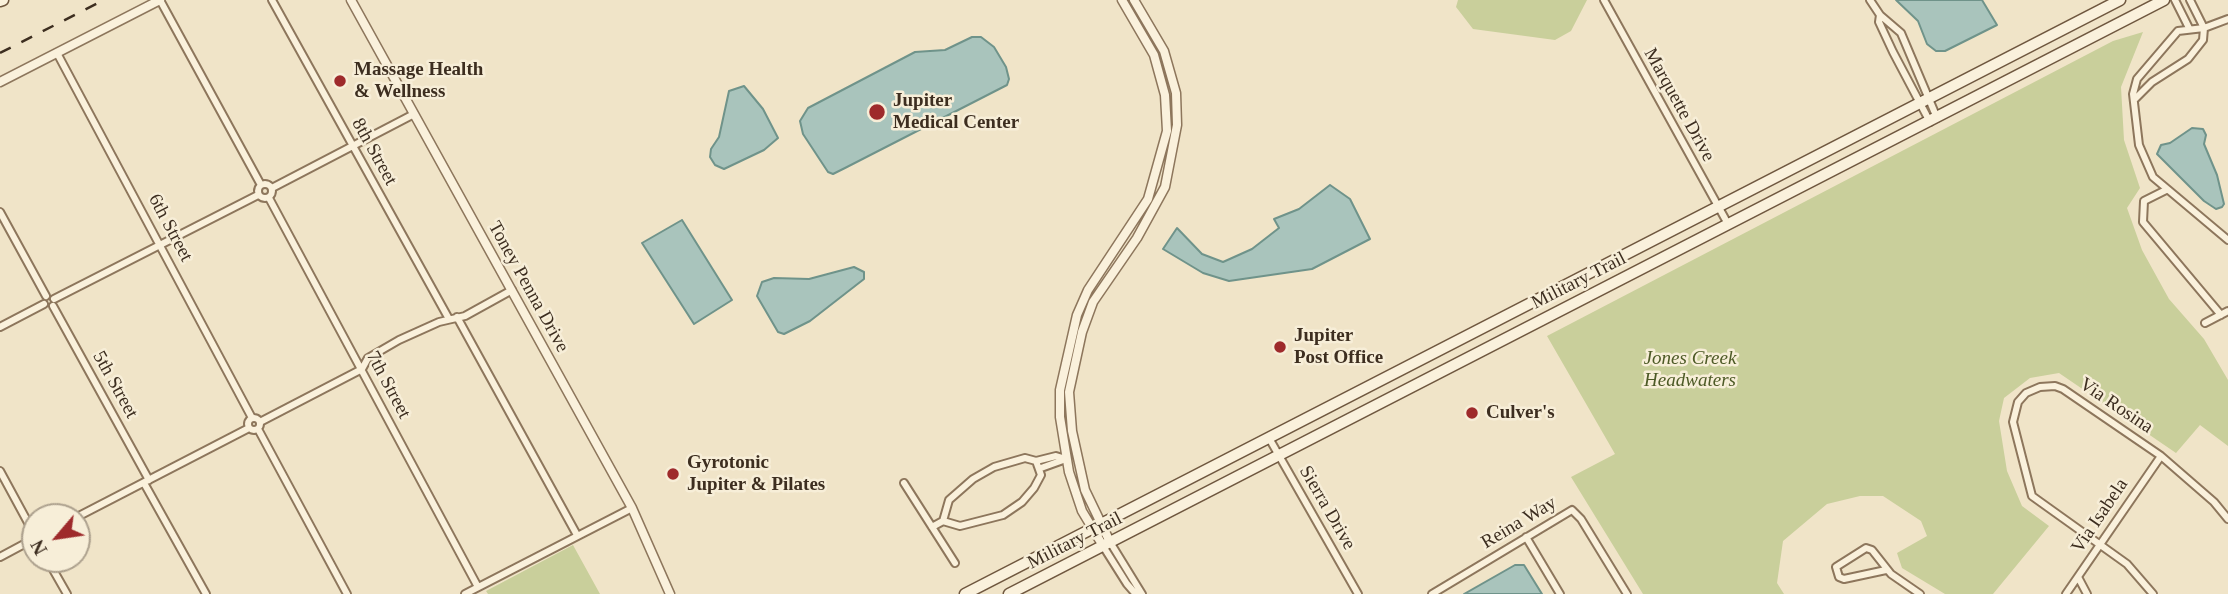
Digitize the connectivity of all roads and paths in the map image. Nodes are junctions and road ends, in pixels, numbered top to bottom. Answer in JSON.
{"nodes":[{"id":1,"x":160,"y":0,"type":"edge"},
{"id":2,"x":272,"y":0,"type":"edge"},
{"id":3,"x":351,"y":0,"type":"edge"},
{"id":4,"x":1122,"y":0,"type":"edge"},
{"id":5,"x":1134,"y":0,"type":"edge"},
{"id":6,"x":1604,"y":0,"type":"edge"},
{"id":7,"x":1870,"y":0,"type":"edge"},
{"id":8,"x":2120,"y":0,"type":"edge"},
{"id":9,"x":2164,"y":0,"type":"edge"},
{"id":10,"x":2175,"y":0,"type":"edge"},
{"id":11,"x":2190,"y":0,"type":"edge"},
{"id":12,"x":1880,"y":15,"type":"junction"},
{"id":13,"x":2228,"y":19,"type":"edge"},
{"id":14,"x":2204,"y":27,"type":"junction"},
{"id":15,"x":2189,"y":28,"type":"junction"},
{"id":16,"x":57,"y":53,"type":"junction"},
{"id":17,"x":0,"y":82,"type":"edge"},
{"id":18,"x":2134,"y":100,"type":"junction"},
{"id":19,"x":1924,"y":102,"type":"junction"},
{"id":20,"x":414,"y":114,"type":"junction"},
{"id":21,"x":1934,"y":120,"type":"junction"},
{"id":22,"x":353,"y":146,"type":"junction"},
{"id":23,"x":261,"y":185,"type":"junction"},
{"id":24,"x":272,"y":188,"type":"junction"},
{"id":25,"x":2166,"y":190,"type":"junction"},
{"id":26,"x":258,"y":195,"type":"junction"},
{"id":27,"x":269,"y":198,"type":"junction"},
{"id":28,"x":1718,"y":207,"type":"junction"},
{"id":29,"x":0,"y":212,"type":"edge"},
{"id":30,"x":1728,"y":224,"type":"junction"},
{"id":31,"x":2228,"y":240,"type":"edge"},
{"id":32,"x":161,"y":244,"type":"junction"},
{"id":33,"x":512,"y":290,"type":"junction"},
{"id":34,"x":46,"y":296,"type":"junction"},
{"id":35,"x":54,"y":302,"type":"junction"},
{"id":36,"x":44,"y":304,"type":"junction"},
{"id":37,"x":2225,"y":313,"type":"edge"},
{"id":38,"x":453,"y":318,"type":"junction"},
{"id":39,"x":2205,"y":323,"type":"dead end"},
{"id":40,"x":0,"y":327,"type":"edge"},
{"id":41,"x":362,"y":369,"type":"junction"},
{"id":42,"x":253,"y":418,"type":"junction"},
{"id":43,"x":259,"y":426,"type":"junction"},
{"id":44,"x":249,"y":428,"type":"junction"},
{"id":45,"x":1269,"y":438,"type":"junction"},
{"id":46,"x":1279,"y":456,"type":"junction"},
{"id":47,"x":2161,"y":456,"type":"junction"},
{"id":48,"x":1066,"y":458,"type":"junction"},
{"id":49,"x":1036,"y":461,"type":"junction"},
{"id":50,"x":1041,"y":468,"type":"junction"},
{"id":51,"x":0,"y":471,"type":"edge"},
{"id":52,"x":146,"y":481,"type":"junction"},
{"id":53,"x":904,"y":483,"type":"dead end"},
{"id":54,"x":632,"y":508,"type":"junction"},
{"id":55,"x":21,"y":509,"type":"edge"},
{"id":56,"x":91,"y":510,"type":"edge"},
{"id":57,"x":2228,"y":519,"type":"edge"},
{"id":58,"x":943,"y":521,"type":"junction"},
{"id":59,"x":932,"y":527,"type":"junction"},
{"id":60,"x":1097,"y":527,"type":"junction"},
{"id":61,"x":577,"y":535,"type":"junction"},
{"id":62,"x":1526,"y":537,"type":"junction"},
{"id":63,"x":2099,"y":543,"type":"junction"},
{"id":64,"x":1107,"y":544,"type":"junction"},
{"id":65,"x":21,"y":548,"type":"edge"},
{"id":66,"x":0,"y":557,"type":"edge"},
{"id":67,"x":955,"y":563,"type":"dead end"},
{"id":68,"x":1886,"y":569,"type":"junction"},
{"id":69,"x":55,"y":573,"type":"edge"},
{"id":70,"x":2078,"y":577,"type":"junction"},
{"id":71,"x":478,"y":587,"type":"junction"},
{"id":72,"x":66,"y":594,"type":"edge"},
{"id":73,"x":206,"y":594,"type":"edge"},
{"id":74,"x":347,"y":594,"type":"edge"},
{"id":75,"x":465,"y":594,"type":"edge"},
{"id":76,"x":670,"y":594,"type":"edge"},
{"id":77,"x":965,"y":594,"type":"edge"},
{"id":78,"x":1009,"y":594,"type":"edge"},
{"id":79,"x":1141,"y":594,"type":"edge"},
{"id":80,"x":1359,"y":594,"type":"edge"},
{"id":81,"x":1432,"y":594,"type":"edge"},
{"id":82,"x":1560,"y":594,"type":"edge"},
{"id":83,"x":1627,"y":594,"type":"edge"},
{"id":84,"x":1920,"y":594,"type":"edge"},
{"id":85,"x":2066,"y":594,"type":"edge"},
{"id":86,"x":2087,"y":594,"type":"edge"},
{"id":87,"x":2153,"y":594,"type":"edge"}],
"edges":[{"from":1,"to":16,"type":"street"},
{"from":1,"to":23,"type":"street"},
{"from":2,"to":22,"type":"street","name":"8th Street"},
{"from":3,"to":20,"type":"street","name":"Toney Penna Drive"},
{"from":4,"to":48,"type":"street"},
{"from":5,"to":60,"type":"street"},
{"from":6,"to":28,"type":"street","name":"Marquette Drive"},
{"from":7,"to":12,"type":"street"},
{"from":8,"to":19,"type":"main road","name":"Military Trail"},
{"from":9,"to":21,"type":"main road","name":"Military Trail"},
{"from":10,"to":15,"type":"street"},
{"from":11,"to":14,"type":"street"},
{"from":12,"to":19,"type":"street"},
{"from":12,"to":19,"type":"street"},
{"from":13,"to":14,"type":"street"},
{"from":14,"to":15,"type":"street"},
{"from":14,"to":18,"type":"street"},
{"from":15,"to":18,"type":"street"},
{"from":16,"to":17,"type":"street"},
{"from":16,"to":32,"type":"street","name":"6th Street"},
{"from":18,"to":25,"type":"street"},
{"from":19,"to":21,"type":"street"},
{"from":19,"to":28,"type":"main road","name":"Military Trail"},
{"from":20,"to":22,"type":"street"},
{"from":20,"to":33,"type":"street","name":"Toney Penna Drive"},
{"from":21,"to":30,"type":"main road","name":"Military Trail"},
{"from":22,"to":24,"type":"street"},
{"from":22,"to":38,"type":"street","name":"8th Street"},
{"from":23,"to":24,"type":"street"},
{"from":23,"to":26,"type":"street"},
{"from":24,"to":27,"type":"street"},
{"from":25,"to":31,"type":"street"},
{"from":25,"to":37,"type":"street"},
{"from":26,"to":27,"type":"street"},
{"from":26,"to":32,"type":"street"},
{"from":27,"to":41,"type":"street","name":"7th Street"},
{"from":28,"to":30,"type":"street","name":"Marquette Drive"},
{"from":28,"to":45,"type":"main road","name":"Military Trail"},
{"from":29,"to":34,"type":"street"},
{"from":30,"to":46,"type":"main road","name":"Military Trail"},
{"from":32,"to":35,"type":"street"},
{"from":32,"to":42,"type":"street","name":"6th Street"},
{"from":33,"to":38,"type":"street"},
{"from":33,"to":54,"type":"street","name":"Toney Penna Drive"},
{"from":34,"to":35,"type":"street"},
{"from":34,"to":36,"type":"street"},
{"from":35,"to":36,"type":"street"},
{"from":35,"to":52,"type":"street","name":"5th Street"},
{"from":36,"to":40,"type":"street"},
{"from":37,"to":39,"type":"street"},
{"from":38,"to":41,"type":"street"},
{"from":38,"to":61,"type":"street","name":"8th Street"},
{"from":41,"to":43,"type":"street"},
{"from":41,"to":71,"type":"street","name":"7th Street"},
{"from":42,"to":43,"type":"street"},
{"from":42,"to":44,"type":"street"},
{"from":43,"to":44,"type":"street"},
{"from":43,"to":74,"type":"street"},
{"from":44,"to":52,"type":"street"},
{"from":45,"to":46,"type":"street","name":"Sierra Drive"},
{"from":45,"to":60,"type":"main road","name":"Military Trail"},
{"from":46,"to":64,"type":"main road","name":"Military Trail"},
{"from":46,"to":80,"type":"street","name":"Sierra Drive"},
{"from":47,"to":57,"type":"street","name":"Via Rosina"},
{"from":47,"to":63,"type":"street","name":"Via Isabela"},
{"from":47,"to":63,"type":"street","name":"Via Rosina"},
{"from":48,"to":49,"type":"street"},
{"from":48,"to":50,"type":"street"},
{"from":48,"to":60,"type":"street"},
{"from":49,"to":50,"type":"street"},
{"from":49,"to":58,"type":"street"},
{"from":50,"to":58,"type":"street"},
{"from":51,"to":55,"type":"street"},
{"from":52,"to":56,"type":"street"},
{"from":52,"to":73,"type":"street","name":"5th Street"},
{"from":53,"to":59,"type":"street"},
{"from":54,"to":61,"type":"street"},
{"from":54,"to":76,"type":"street","name":"Toney Penna Drive"},
{"from":58,"to":59,"type":"street"},
{"from":59,"to":67,"type":"street"},
{"from":60,"to":64,"type":"street"},
{"from":60,"to":77,"type":"main road","name":"Military Trail"},
{"from":61,"to":71,"type":"street"},
{"from":62,"to":81,"type":"street","name":"Reina Way"},
{"from":62,"to":82,"type":"street"},
{"from":62,"to":83,"type":"street","name":"Reina Way"},
{"from":63,"to":70,"type":"street","name":"Via Isabela"},
{"from":63,"to":87,"type":"street"},
{"from":64,"to":78,"type":"main road","name":"Military Trail"},
{"from":64,"to":79,"type":"street"},
{"from":65,"to":66,"type":"street"},
{"from":68,"to":68,"type":"street"},
{"from":68,"to":84,"type":"street"},
{"from":69,"to":72,"type":"street"},
{"from":70,"to":85,"type":"street","name":"Via Isabela"},
{"from":70,"to":86,"type":"street"},
{"from":71,"to":75,"type":"street"}]}
